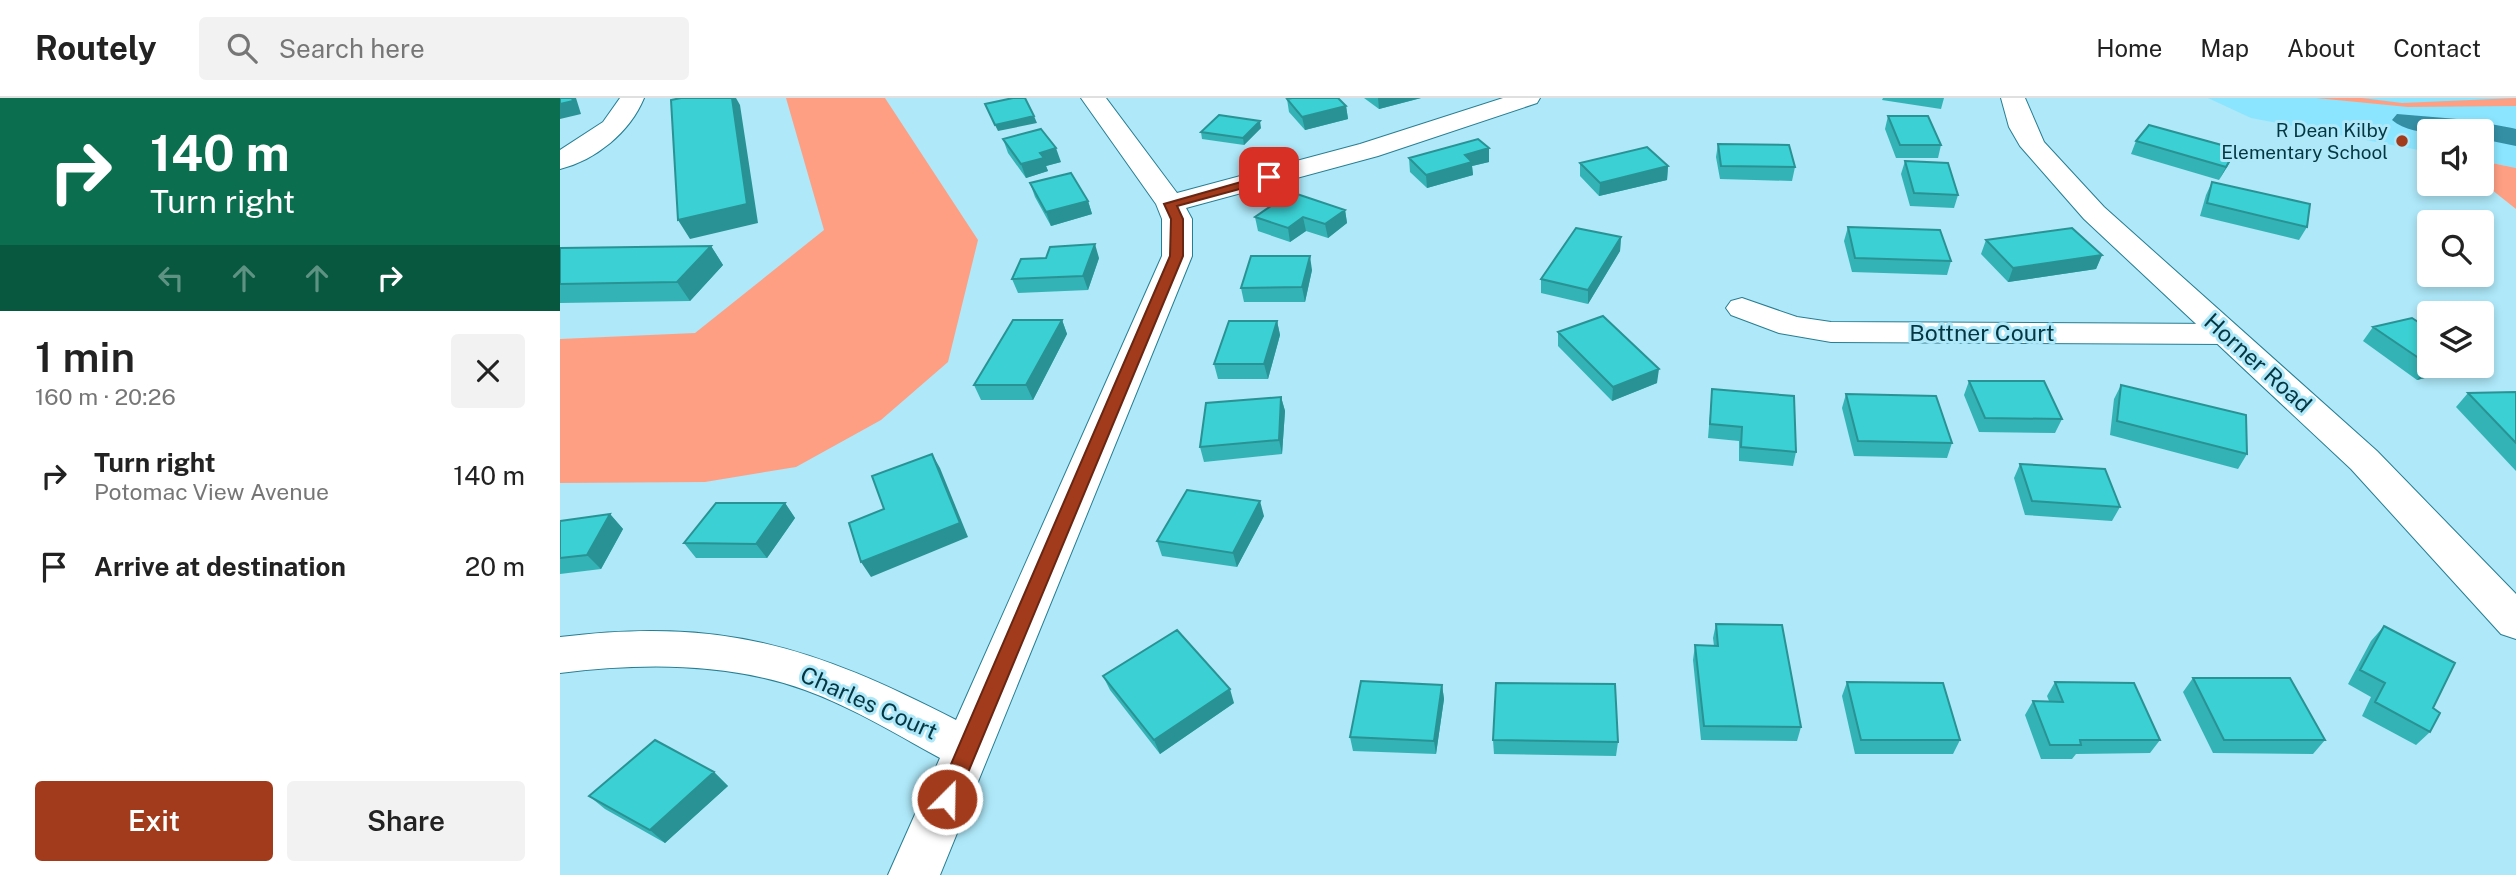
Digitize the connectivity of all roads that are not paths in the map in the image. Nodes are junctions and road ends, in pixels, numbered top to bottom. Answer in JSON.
{"nodes":[{"id":1,"x":632,"y":98,"type":"edge"},
{"id":2,"x":1093,"y":98,"type":"edge"},
{"id":3,"x":1528,"y":98,"type":"edge"},
{"id":4,"x":2013,"y":98,"type":"edge"},
{"id":5,"x":560,"y":161,"type":"edge"},
{"id":6,"x":1170,"y":204,"type":"junction"},
{"id":7,"x":1742,"y":308,"type":"dead end"},
{"id":8,"x":2225,"y":334,"type":"junction"},
{"id":9,"x":2516,"y":622,"type":"edge"},
{"id":10,"x":560,"y":655,"type":"edge"},
{"id":11,"x":968,"y":749,"type":"junction"},
{"id":12,"x":914,"y":875,"type":"edge"}],
"edges":[{"from":1,"to":5,"type":"street"},
{"from":2,"to":6,"type":"street"},
{"from":3,"to":6,"type":"street"},
{"from":4,"to":8,"type":"street","name":"Horner Road"},
{"from":6,"to":11,"type":"street"},
{"from":7,"to":8,"type":"street","name":"Bottner Court"},
{"from":8,"to":9,"type":"street","name":"Horner Road"},
{"from":10,"to":11,"type":"street","name":"Charles Court"},
{"from":11,"to":12,"type":"street"}]}
